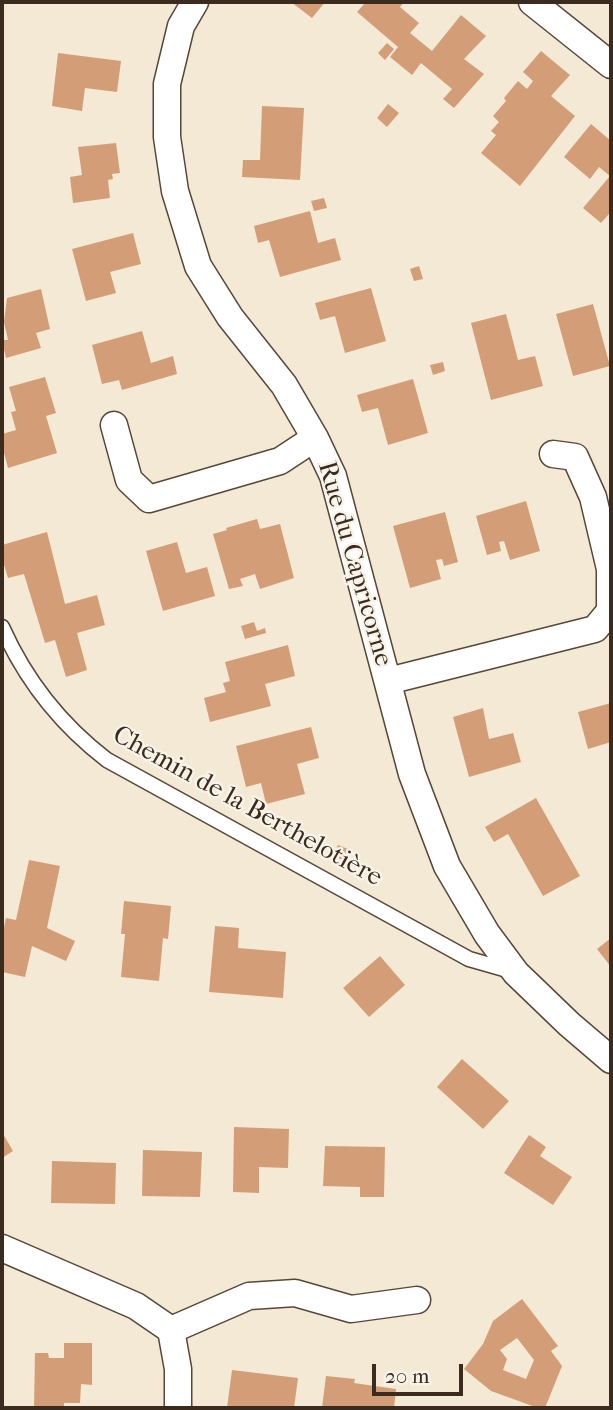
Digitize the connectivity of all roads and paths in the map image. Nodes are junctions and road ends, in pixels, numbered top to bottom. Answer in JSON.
{"nodes":[{"id":1,"x":195,"y":2,"type":"edge"},
{"id":2,"x":532,"y":2,"type":"edge"},
{"id":3,"x":611,"y":65,"type":"edge"},
{"id":4,"x":114,"y":425,"type":"dead end"},
{"id":5,"x":315,"y":438,"type":"junction"},
{"id":6,"x":553,"y":454,"type":"dead end"},
{"id":7,"x":2,"y":627,"type":"edge"},
{"id":8,"x":388,"y":681,"type":"junction"},
{"id":9,"x":516,"y":973,"type":"junction"},
{"id":10,"x":611,"y":1060,"type":"edge"},
{"id":11,"x":2,"y":1248,"type":"edge"},
{"id":12,"x":417,"y":1300,"type":"dead end"},
{"id":13,"x":171,"y":1329,"type":"junction"},
{"id":14,"x":178,"y":1408,"type":"edge"}],
"edges":[{"from":1,"to":5,"type":"street","name":"Rue du Capricorne"},
{"from":2,"to":3,"type":"street"},
{"from":4,"to":5,"type":"street"},
{"from":5,"to":8,"type":"street","name":"Rue du Capricorne"},
{"from":6,"to":8,"type":"street"},
{"from":7,"to":9,"type":"lane","name":"Chemin de la Berthelotière"},
{"from":8,"to":9,"type":"street","name":"Rue du Capricorne"},
{"from":9,"to":10,"type":"street","name":"Rue du Capricorne"},
{"from":11,"to":13,"type":"street"},
{"from":12,"to":13,"type":"street"},
{"from":13,"to":14,"type":"street"}]}
